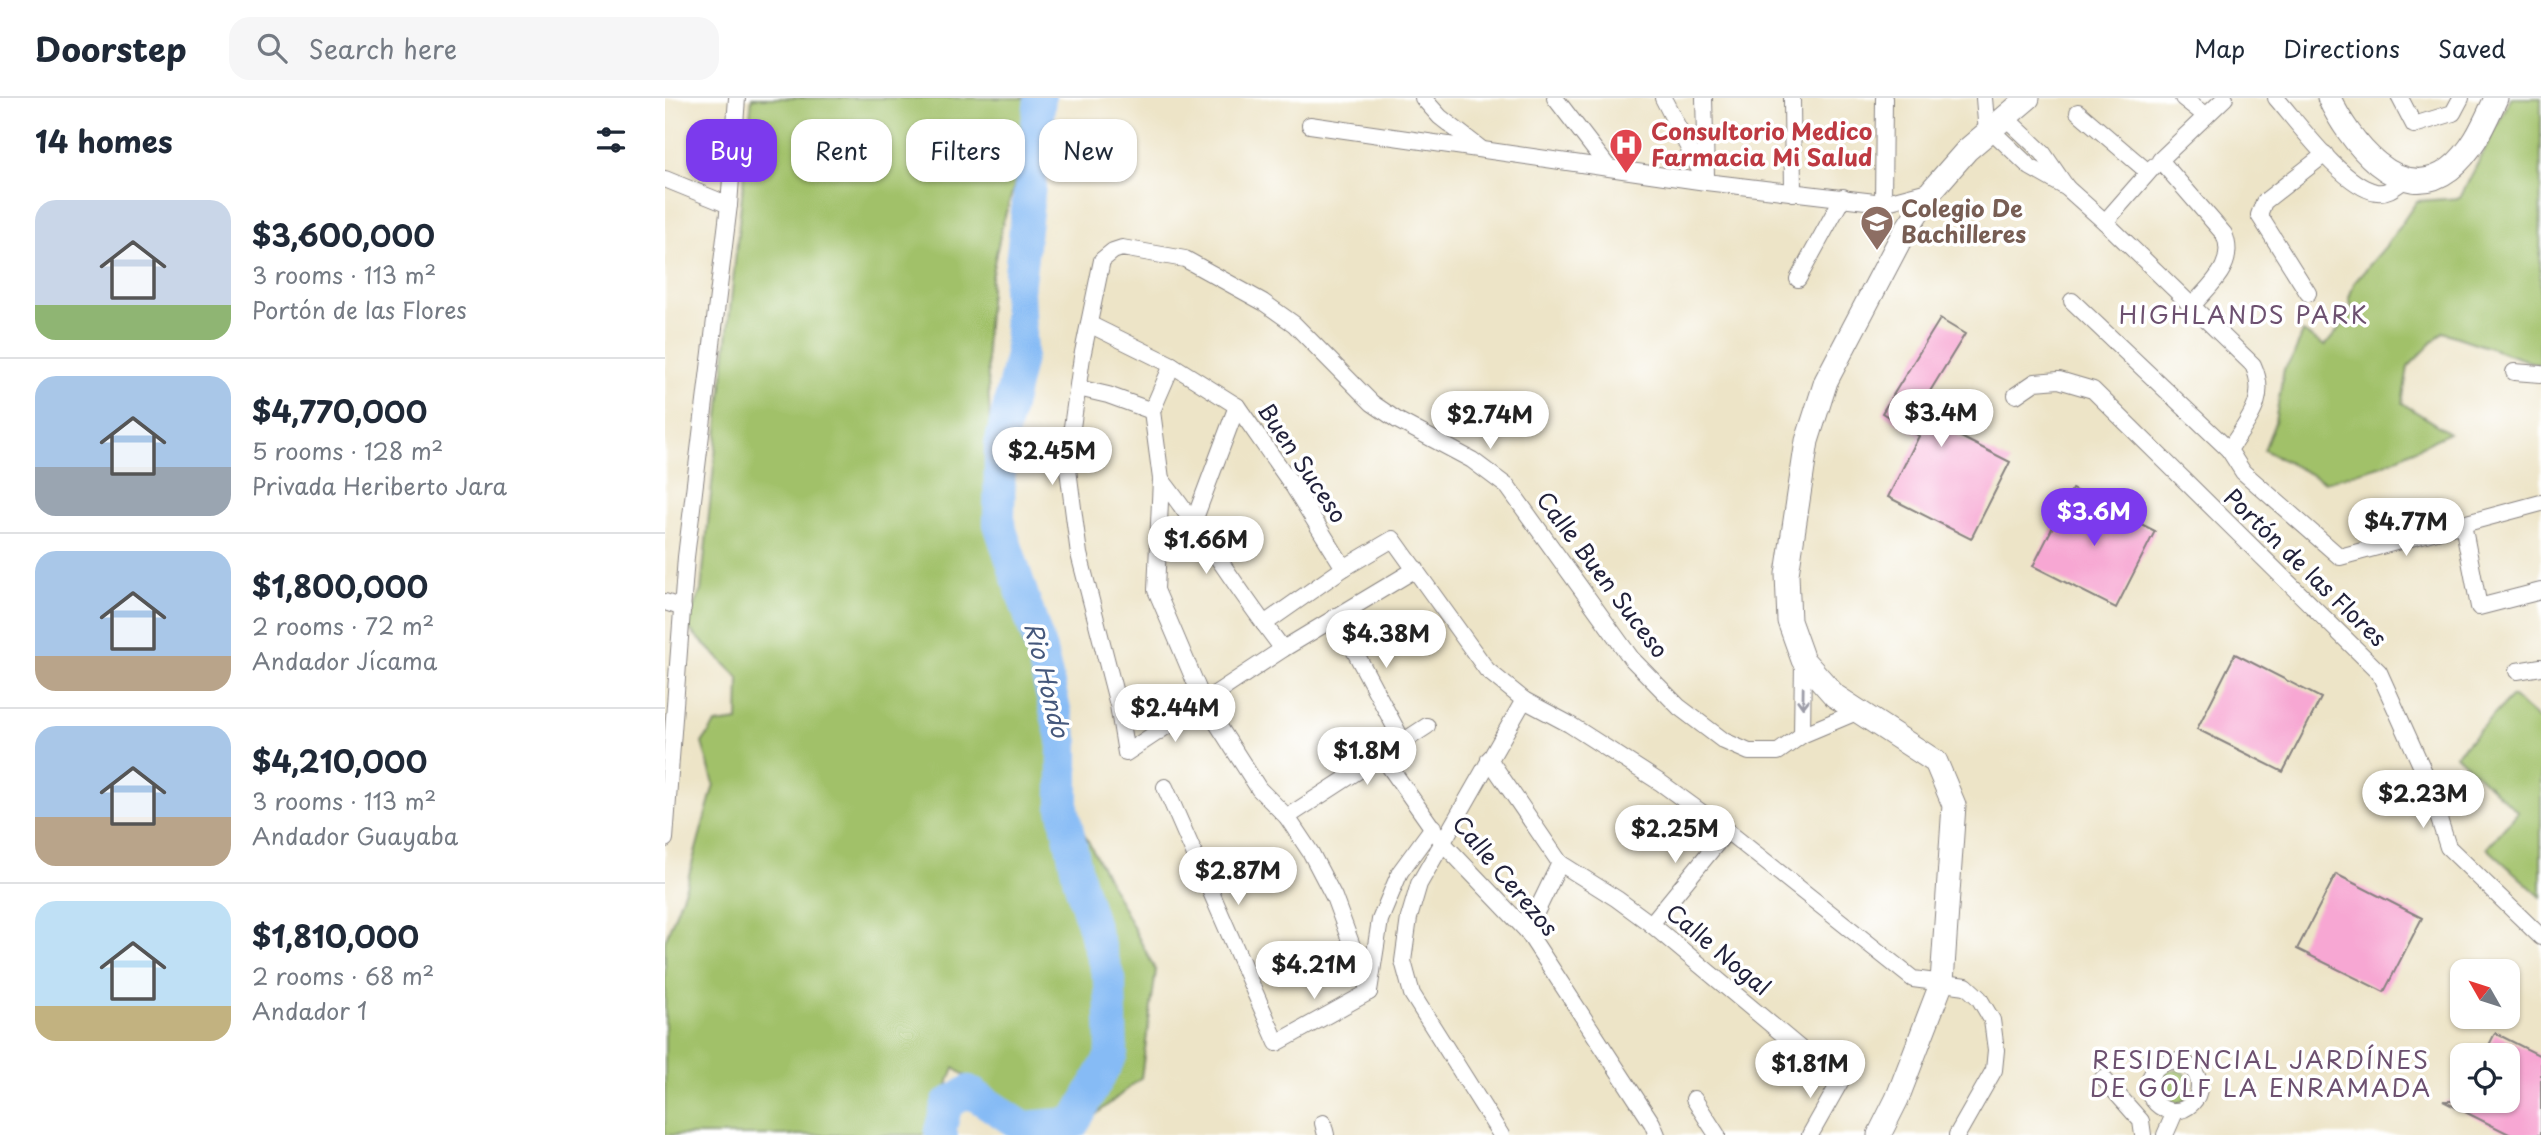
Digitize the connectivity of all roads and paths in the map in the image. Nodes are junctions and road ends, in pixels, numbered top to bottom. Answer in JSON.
{"nodes":[{"id":1,"x":737,"y":98,"type":"edge"},
{"id":2,"x":1423,"y":98,"type":"edge"},
{"id":3,"x":1555,"y":98,"type":"edge"},
{"id":4,"x":1663,"y":98,"type":"edge"},
{"id":5,"x":1704,"y":98,"type":"edge"},
{"id":6,"x":1792,"y":98,"type":"edge"},
{"id":7,"x":1884,"y":98,"type":"edge"},
{"id":8,"x":1984,"y":98,"type":"edge"},
{"id":9,"x":2028,"y":98,"type":"edge"},
{"id":10,"x":2183,"y":98,"type":"edge"},
{"id":11,"x":2225,"y":98,"type":"edge"},
{"id":12,"x":2276,"y":98,"type":"edge"},
{"id":13,"x":2329,"y":98,"type":"edge"},
{"id":14,"x":2400,"y":98,"type":"edge"},
{"id":15,"x":2461,"y":98,"type":"edge"},
{"id":16,"x":2496,"y":98,"type":"edge"},
{"id":17,"x":2078,"y":112,"type":"dead end"},
{"id":18,"x":2206,"y":116,"type":"junction"},
{"id":19,"x":1310,"y":125,"type":"dead end"},
{"id":20,"x":1995,"y":127,"type":"junction"},
{"id":21,"x":1482,"y":150,"type":"junction"},
{"id":22,"x":2325,"y":154,"type":"junction"},
{"id":23,"x":2160,"y":160,"type":"junction"},
{"id":24,"x":1608,"y":167,"type":"junction"},
{"id":25,"x":2148,"y":172,"type":"junction"},
{"id":26,"x":665,"y":179,"type":"edge"},
{"id":27,"x":2406,"y":179,"type":"junction"},
{"id":28,"x":1706,"y":182,"type":"junction"},
{"id":29,"x":1932,"y":190,"type":"junction"},
{"id":30,"x":1793,"y":193,"type":"junction"},
{"id":31,"x":1843,"y":197,"type":"junction"},
{"id":32,"x":1883,"y":203,"type":"junction"},
{"id":33,"x":729,"y":205,"type":"junction"},
{"id":34,"x":2105,"y":222,"type":"junction"},
{"id":35,"x":1798,"y":279,"type":"dead end"},
{"id":36,"x":2308,"y":293,"type":"dead end"},
{"id":37,"x":2072,"y":301,"type":"dead end"},
{"id":38,"x":2193,"y":305,"type":"junction"},
{"id":39,"x":1089,"y":324,"type":"junction"},
{"id":40,"x":1172,"y":365,"type":"junction"},
{"id":41,"x":2514,"y":372,"type":"dead end"},
{"id":42,"x":2541,"y":374,"type":"edge"},
{"id":43,"x":1078,"y":388,"type":"junction"},
{"id":44,"x":2016,"y":395,"type":"dead end"},
{"id":45,"x":1237,"y":406,"type":"junction"},
{"id":46,"x":1152,"y":411,"type":"junction"},
{"id":47,"x":2228,"y":450,"type":"junction"},
{"id":48,"x":1161,"y":479,"type":"junction"},
{"id":49,"x":2541,"y":502,"type":"edge"},
{"id":50,"x":1193,"y":520,"type":"junction"},
{"id":51,"x":2463,"y":524,"type":"junction"},
{"id":52,"x":1344,"y":568,"type":"junction"},
{"id":53,"x":1416,"y":569,"type":"junction"},
{"id":54,"x":2541,"y":590,"type":"edge"},
{"id":55,"x":665,"y":602,"type":"edge"},
{"id":56,"x":683,"y":608,"type":"junction"},
{"id":57,"x":1336,"y":616,"type":"junction"},
{"id":58,"x":1264,"y":624,"type":"junction"},
{"id":59,"x":1283,"y":649,"type":"junction"},
{"id":60,"x":1803,"y":660,"type":"junction"},
{"id":61,"x":2541,"y":667,"type":"edge"},
{"id":62,"x":2517,"y":671,"type":"dead end"},
{"id":63,"x":1524,"y":700,"type":"junction"},
{"id":64,"x":1204,"y":703,"type":"junction"},
{"id":65,"x":1859,"y":711,"type":"junction"},
{"id":66,"x":1427,"y":726,"type":"dead end"},
{"id":67,"x":1802,"y":735,"type":"junction"},
{"id":68,"x":1403,"y":742,"type":"junction"},
{"id":69,"x":1383,"y":756,"type":"junction"},
{"id":70,"x":1489,"y":759,"type":"junction"},
{"id":71,"x":1165,"y":787,"type":"dead end"},
{"id":72,"x":1286,"y":817,"type":"junction"},
{"id":73,"x":1433,"y":827,"type":"junction"},
{"id":74,"x":1727,"y":831,"type":"junction"},
{"id":75,"x":665,"y":839,"type":"edge"},
{"id":76,"x":1443,"y":843,"type":"junction"},
{"id":77,"x":1560,"y":863,"type":"junction"},
{"id":78,"x":1651,"y":923,"type":"junction"},
{"id":79,"x":1527,"y":931,"type":"junction"},
{"id":80,"x":2541,"y":937,"type":"edge"},
{"id":81,"x":1942,"y":982,"type":"junction"},
{"id":82,"x":1369,"y":992,"type":"junction"},
{"id":83,"x":2103,"y":1079,"type":"dead end"},
{"id":84,"x":1694,"y":1099,"type":"dead end"},
{"id":85,"x":2175,"y":1112,"type":"dead end"},
{"id":86,"x":1501,"y":1135,"type":"edge"},
{"id":87,"x":1657,"y":1135,"type":"edge"},
{"id":88,"x":1717,"y":1135,"type":"edge"},
{"id":89,"x":1810,"y":1135,"type":"edge"},
{"id":90,"x":1879,"y":1135,"type":"edge"},
{"id":91,"x":1957,"y":1135,"type":"edge"},
{"id":92,"x":2143,"y":1135,"type":"edge"},
{"id":93,"x":2165,"y":1135,"type":"edge"}],
"edges":[{"from":1,"to":33,"type":"street"},
{"from":2,"to":21,"type":"street"},
{"from":3,"to":24,"type":"street"},
{"from":4,"to":28,"type":"street"},
{"from":5,"to":28,"type":"street"},
{"from":6,"to":30,"type":"street"},
{"from":7,"to":32,"type":"street"},
{"from":8,"to":20,"type":"street"},
{"from":9,"to":20,"type":"main road"},
{"from":10,"to":18,"type":"street"},
{"from":11,"to":18,"type":"street"},
{"from":12,"to":22,"type":"street"},
{"from":13,"to":27,"type":"main road"},
{"from":14,"to":15,"type":"street"},
{"from":16,"to":27,"type":"main road"},
{"from":17,"to":25,"type":"street"},
{"from":18,"to":23,"type":"street"},
{"from":19,"to":21,"type":"street"},
{"from":20,"to":29,"type":"main road"},
{"from":20,"to":34,"type":"street"},
{"from":21,"to":24,"type":"street"},
{"from":22,"to":27,"type":"street"},
{"from":22,"to":36,"type":"street"},
{"from":23,"to":25,"type":"street"},
{"from":23,"to":38,"type":"street"},
{"from":24,"to":28,"type":"street"},
{"from":25,"to":34,"type":"street"},
{"from":26,"to":33,"type":"street"},
{"from":28,"to":30,"type":"street"},
{"from":29,"to":32,"type":"street"},
{"from":29,"to":60,"type":"main road"},
{"from":30,"to":31,"type":"street"},
{"from":31,"to":32,"type":"street"},
{"from":31,"to":35,"type":"street"},
{"from":33,"to":56,"type":"street"},
{"from":34,"to":38,"type":"street"},
{"from":37,"to":47,"type":"street"},
{"from":38,"to":47,"type":"street"},
{"from":39,"to":40,"type":"street","name":"Buen Suceso"},
{"from":39,"to":43,"type":"street"},
{"from":39,"to":67,"type":"street","name":"Calle Buen Suceso"},
{"from":40,"to":45,"type":"street","name":"Buen Suceso"},
{"from":40,"to":46,"type":"street"},
{"from":41,"to":42,"type":"street"},
{"from":43,"to":46,"type":"street"},
{"from":43,"to":64,"type":"street"},
{"from":44,"to":80,"type":"street","name":"Portón de las Flores"},
{"from":45,"to":50,"type":"street"},
{"from":45,"to":52,"type":"street","name":"Buen Suceso"},
{"from":46,"to":48,"type":"street"},
{"from":47,"to":51,"type":"street"},
{"from":48,"to":50,"type":"street"},
{"from":48,"to":64,"type":"street"},
{"from":49,"to":51,"type":"street"},
{"from":50,"to":58,"type":"street"},
{"from":51,"to":54,"type":"street"},
{"from":52,"to":53,"type":"street"},
{"from":52,"to":58,"type":"street"},
{"from":53,"to":57,"type":"street"},
{"from":53,"to":63,"type":"street"},
{"from":55,"to":56,"type":"street"},
{"from":56,"to":75,"type":"street"},
{"from":57,"to":59,"type":"street"},
{"from":57,"to":68,"type":"street"},
{"from":58,"to":59,"type":"street"},
{"from":59,"to":64,"type":"street"},
{"from":60,"to":65,"type":"main road"},
{"from":60,"to":67,"type":"street","one_way":true},
{"from":61,"to":62,"type":"street"},
{"from":63,"to":70,"type":"street"},
{"from":63,"to":74,"type":"street"},
{"from":64,"to":72,"type":"street"},
{"from":65,"to":67,"type":"street","name":"Calle Buen Suceso"},
{"from":65,"to":81,"type":"main road"},
{"from":66,"to":68,"type":"street"},
{"from":68,"to":69,"type":"street"},
{"from":69,"to":72,"type":"street"},
{"from":69,"to":73,"type":"street","name":"Calle Cerezos"},
{"from":70,"to":76,"type":"street"},
{"from":70,"to":77,"type":"street","name":"Calle Nogal"},
{"from":71,"to":82,"type":"street"},
{"from":72,"to":82,"type":"street"},
{"from":73,"to":76,"type":"street","name":"Calle Cerezos"},
{"from":73,"to":82,"type":"street"},
{"from":74,"to":78,"type":"street"},
{"from":74,"to":81,"type":"street"},
{"from":76,"to":79,"type":"street","name":"Calle Cerezos"},
{"from":76,"to":86,"type":"street"},
{"from":77,"to":78,"type":"street","name":"Calle Nogal"},
{"from":77,"to":79,"type":"street"},
{"from":78,"to":89,"type":"street","name":"Calle Nogal"},
{"from":79,"to":87,"type":"street","name":"Calle Cerezos"},
{"from":81,"to":90,"type":"main road"},
{"from":81,"to":91,"type":"street"},
{"from":83,"to":92,"type":"street"},
{"from":84,"to":88,"type":"street"},
{"from":85,"to":93,"type":"street"}]}
